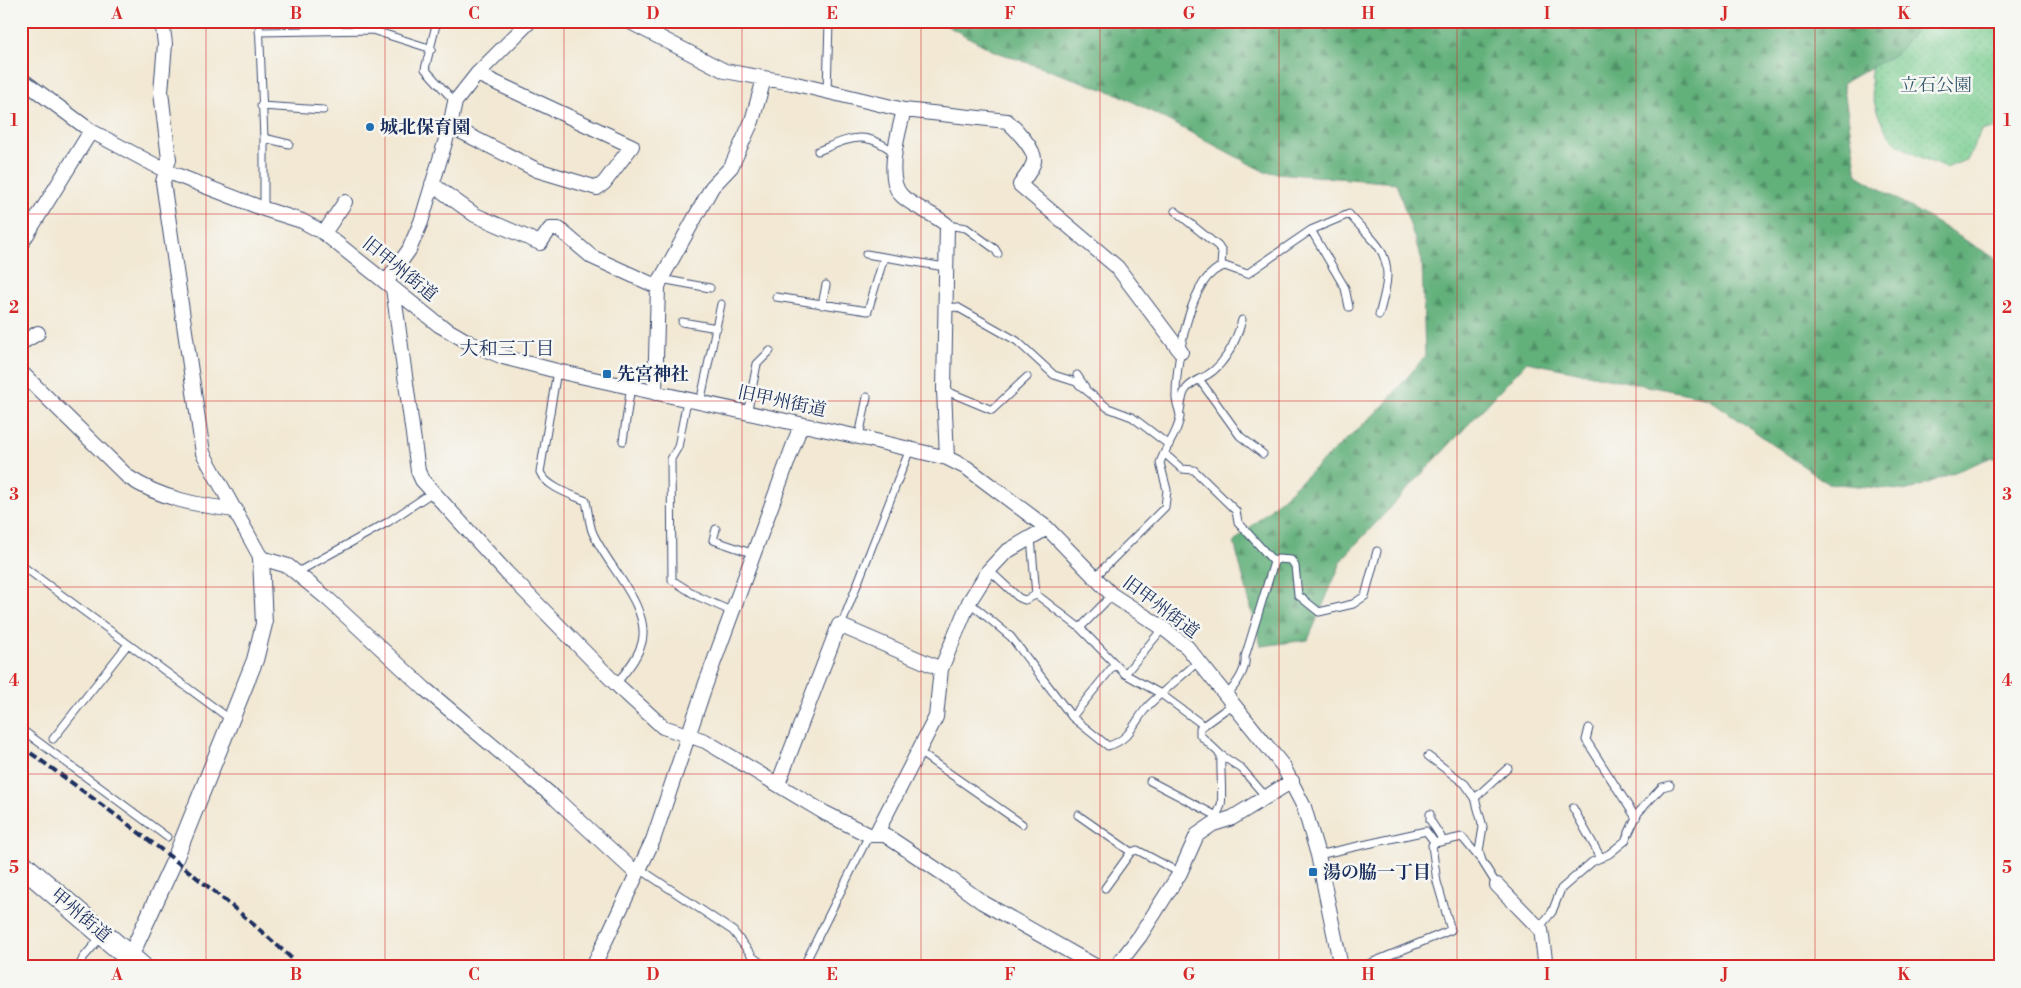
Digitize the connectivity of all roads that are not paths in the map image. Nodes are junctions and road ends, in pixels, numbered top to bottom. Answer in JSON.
{"nodes":[{"id":1,"x":162,"y":21,"type":"edge"},
{"id":2,"x":259,"y":21,"type":"edge"},
{"id":3,"x":437,"y":21,"type":"edge"},
{"id":4,"x":530,"y":21,"type":"edge"},
{"id":5,"x":628,"y":21,"type":"edge"},
{"id":6,"x":829,"y":21,"type":"edge"},
{"id":7,"x":259,"y":32,"type":"junction"},
{"id":8,"x":432,"y":49,"type":"junction"},
{"id":9,"x":477,"y":74,"type":"junction"},
{"id":10,"x":21,"y":79,"type":"edge"},
{"id":11,"x":764,"y":79,"type":"junction"},
{"id":12,"x":827,"y":92,"type":"junction"},
{"id":13,"x":455,"y":102,"type":"junction"},
{"id":14,"x":261,"y":106,"type":"junction"},
{"id":15,"x":323,"y":110,"type":"dead end"},
{"id":16,"x":904,"y":110,"type":"junction"},
{"id":17,"x":450,"y":126,"type":"junction"},
{"id":18,"x":91,"y":131,"type":"junction"},
{"id":19,"x":264,"y":138,"type":"junction"},
{"id":20,"x":289,"y":144,"type":"dead end"},
{"id":21,"x":818,"y":151,"type":"dead end"},
{"id":22,"x":895,"y":153,"type":"junction"},
{"id":23,"x":166,"y":171,"type":"junction"},
{"id":24,"x":432,"y":184,"type":"junction"},
{"id":25,"x":345,"y":202,"type":"dead end"},
{"id":26,"x":264,"y":209,"type":"junction"},
{"id":27,"x":1175,"y":211,"type":"dead end"},
{"id":28,"x":947,"y":226,"type":"junction"},
{"id":29,"x":1311,"y":230,"type":"junction"},
{"id":30,"x":324,"y":232,"type":"junction"},
{"id":31,"x":21,"y":244,"type":"edge"},
{"id":32,"x":866,"y":254,"type":"dead end"},
{"id":33,"x":998,"y":254,"type":"dead end"},
{"id":34,"x":884,"y":257,"type":"junction"},
{"id":35,"x":1221,"y":266,"type":"junction"},
{"id":36,"x":945,"y":267,"type":"junction"},
{"id":37,"x":660,"y":283,"type":"junction"},
{"id":38,"x":390,"y":284,"type":"junction"},
{"id":39,"x":826,"y":285,"type":"dead end"},
{"id":40,"x":710,"y":288,"type":"dead end"},
{"id":41,"x":776,"y":297,"type":"dead end"},
{"id":42,"x":721,"y":304,"type":"dead end"},
{"id":43,"x":822,"y":305,"type":"junction"},
{"id":44,"x":1349,"y":307,"type":"dead end"},
{"id":45,"x":944,"y":308,"type":"junction"},
{"id":46,"x":1379,"y":315,"type":"dead end"},
{"id":47,"x":1242,"y":320,"type":"dead end"},
{"id":48,"x":682,"y":322,"type":"dead end"},
{"id":49,"x":716,"y":328,"type":"junction"},
{"id":50,"x":38,"y":334,"type":"dead end"},
{"id":51,"x":21,"y":344,"type":"edge"},
{"id":52,"x":770,"y":351,"type":"dead end"},
{"id":53,"x":1181,"y":352,"type":"junction"},
{"id":54,"x":557,"y":371,"type":"junction"},
{"id":55,"x":21,"y":372,"type":"edge"},
{"id":56,"x":1077,"y":375,"type":"dead end"},
{"id":57,"x":1026,"y":377,"type":"dead end"},
{"id":58,"x":1199,"y":379,"type":"junction"},
{"id":59,"x":631,"y":386,"type":"junction"},
{"id":60,"x":1084,"y":389,"type":"junction"},
{"id":61,"x":944,"y":390,"type":"junction"},
{"id":62,"x":655,"y":393,"type":"junction"},
{"id":63,"x":868,"y":397,"type":"dead end"},
{"id":64,"x":694,"y":401,"type":"junction"},
{"id":65,"x":748,"y":414,"type":"junction"},
{"id":66,"x":1180,"y":417,"type":"junction"},
{"id":67,"x":801,"y":425,"type":"junction"},
{"id":68,"x":859,"y":437,"type":"junction"},
{"id":69,"x":623,"y":441,"type":"dead end"},
{"id":70,"x":1169,"y":445,"type":"junction"},
{"id":71,"x":910,"y":449,"type":"junction"},
{"id":72,"x":1164,"y":453,"type":"junction"},
{"id":73,"x":1263,"y":454,"type":"dead end"},
{"id":74,"x":947,"y":458,"type":"junction"},
{"id":75,"x":433,"y":492,"type":"junction"},
{"id":76,"x":236,"y":510,"type":"junction"},
{"id":77,"x":1047,"y":528,"type":"junction"},
{"id":78,"x":716,"y":529,"type":"dead end"},
{"id":79,"x":1031,"y":538,"type":"junction"},
{"id":80,"x":1377,"y":551,"type":"dead end"},
{"id":81,"x":754,"y":554,"type":"junction"},
{"id":82,"x":261,"y":558,"type":"junction"},
{"id":83,"x":1274,"y":562,"type":"junction"},
{"id":84,"x":21,"y":565,"type":"edge"},
{"id":85,"x":989,"y":570,"type":"junction"},
{"id":86,"x":296,"y":573,"type":"junction"},
{"id":87,"x":1095,"y":577,"type":"junction"},
{"id":88,"x":1036,"y":595,"type":"junction"},
{"id":89,"x":1112,"y":595,"type":"junction"},
{"id":90,"x":969,"y":602,"type":"junction"},
{"id":91,"x":733,"y":612,"type":"junction"},
{"id":92,"x":841,"y":626,"type":"junction"},
{"id":93,"x":1080,"y":628,"type":"junction"},
{"id":94,"x":1163,"y":628,"type":"junction"},
{"id":95,"x":128,"y":644,"type":"junction"},
{"id":96,"x":1199,"y":661,"type":"junction"},
{"id":97,"x":1115,"y":664,"type":"junction"},
{"id":98,"x":941,"y":669,"type":"junction"},
{"id":99,"x":1125,"y":674,"type":"junction"},
{"id":100,"x":616,"y":684,"type":"junction"},
{"id":101,"x":1161,"y":694,"type":"junction"},
{"id":102,"x":1230,"y":700,"type":"junction"},
{"id":103,"x":1072,"y":717,"type":"junction"},
{"id":104,"x":230,"y":719,"type":"junction"},
{"id":105,"x":1203,"y":725,"type":"junction"},
{"id":106,"x":1589,"y":728,"type":"dead end"},
{"id":107,"x":21,"y":729,"type":"edge"},
{"id":108,"x":689,"y":735,"type":"junction"},
{"id":109,"x":52,"y":739,"type":"dead end"},
{"id":110,"x":919,"y":752,"type":"junction"},
{"id":111,"x":1221,"y":755,"type":"junction"},
{"id":112,"x":1428,"y":756,"type":"dead end"},
{"id":113,"x":1508,"y":768,"type":"dead end"},
{"id":114,"x":1150,"y":781,"type":"dead end"},
{"id":115,"x":1292,"y":781,"type":"junction"},
{"id":116,"x":778,"y":784,"type":"junction"},
{"id":117,"x":1670,"y":785,"type":"dead end"},
{"id":118,"x":1266,"y":797,"type":"junction"},
{"id":119,"x":1475,"y":798,"type":"junction"},
{"id":120,"x":1573,"y":808,"type":"dead end"},
{"id":121,"x":1430,"y":814,"type":"dead end"},
{"id":122,"x":1078,"y":815,"type":"dead end"},
{"id":123,"x":1636,"y":818,"type":"junction"},
{"id":124,"x":1214,"y":819,"type":"junction"},
{"id":125,"x":1022,"y":824,"type":"dead end"},
{"id":126,"x":873,"y":834,"type":"junction"},
{"id":127,"x":167,"y":837,"type":"dead end"},
{"id":128,"x":1437,"y":842,"type":"junction"},
{"id":129,"x":1131,"y":852,"type":"junction"},
{"id":130,"x":1318,"y":855,"type":"junction"},
{"id":131,"x":1601,"y":858,"type":"junction"},
{"id":132,"x":1482,"y":861,"type":"junction"},
{"id":133,"x":21,"y":864,"type":"edge"},
{"id":134,"x":638,"y":872,"type":"junction"},
{"id":135,"x":1180,"y":873,"type":"junction"},
{"id":136,"x":1497,"y":885,"type":"joint"},
{"id":137,"x":1105,"y":888,"type":"dead end"},
{"id":138,"x":1541,"y":930,"type":"junction"},
{"id":139,"x":104,"y":934,"type":"junction"},
{"id":140,"x":135,"y":962,"type":"edge"},
{"id":141,"x":79,"y":967,"type":"edge"},
{"id":142,"x":594,"y":967,"type":"edge"},
{"id":143,"x":766,"y":967,"type":"edge"},
{"id":144,"x":803,"y":967,"type":"edge"},
{"id":145,"x":1097,"y":967,"type":"edge"},
{"id":146,"x":1116,"y":967,"type":"edge"},
{"id":147,"x":1341,"y":967,"type":"edge"},
{"id":148,"x":1361,"y":967,"type":"edge"},
{"id":149,"x":1546,"y":967,"type":"edge"}],
"edges":[{"from":1,"to":23,"type":"street"},
{"from":2,"to":7,"type":"lane"},
{"from":3,"to":8,"type":"lane"},
{"from":4,"to":9,"type":"street"},
{"from":5,"to":11,"type":"street"},
{"from":6,"to":12,"type":"lane"},
{"from":7,"to":8,"type":"lane"},
{"from":7,"to":14,"type":"lane"},
{"from":8,"to":13,"type":"lane"},
{"from":9,"to":13,"type":"street"},
{"from":9,"to":17,"type":"street"},
{"from":10,"to":18,"type":"street","name":"旧甲州街道"},
{"from":11,"to":12,"type":"street"},
{"from":11,"to":37,"type":"street"},
{"from":12,"to":16,"type":"street"},
{"from":13,"to":17,"type":"street"},
{"from":14,"to":15,"type":"lane"},
{"from":14,"to":19,"type":"lane"},
{"from":16,"to":22,"type":"street"},
{"from":16,"to":53,"type":"street"},
{"from":17,"to":24,"type":"street"},
{"from":18,"to":23,"type":"street","name":"旧甲州街道"},
{"from":18,"to":31,"type":"street"},
{"from":19,"to":20,"type":"lane"},
{"from":19,"to":26,"type":"lane"},
{"from":21,"to":22,"type":"lane"},
{"from":22,"to":28,"type":"street"},
{"from":23,"to":26,"type":"street","name":"旧甲州街道"},
{"from":23,"to":76,"type":"street"},
{"from":24,"to":37,"type":"street"},
{"from":24,"to":38,"type":"street"},
{"from":25,"to":30,"type":"street"},
{"from":26,"to":30,"type":"street","name":"旧甲州街道"},
{"from":27,"to":35,"type":"lane"},
{"from":28,"to":33,"type":"lane"},
{"from":28,"to":36,"type":"street"},
{"from":29,"to":35,"type":"lane"},
{"from":29,"to":44,"type":"lane"},
{"from":29,"to":46,"type":"lane"},
{"from":30,"to":38,"type":"street","name":"旧甲州街道"},
{"from":32,"to":34,"type":"lane"},
{"from":34,"to":36,"type":"lane"},
{"from":34,"to":43,"type":"lane"},
{"from":35,"to":53,"type":"lane"},
{"from":36,"to":45,"type":"street"},
{"from":37,"to":40,"type":"lane"},
{"from":37,"to":62,"type":"street"},
{"from":38,"to":54,"type":"street","name":"旧甲州街道"},
{"from":38,"to":75,"type":"street"},
{"from":39,"to":43,"type":"lane"},
{"from":41,"to":43,"type":"lane"},
{"from":42,"to":49,"type":"lane"},
{"from":45,"to":60,"type":"lane"},
{"from":45,"to":61,"type":"street"},
{"from":47,"to":58,"type":"lane"},
{"from":48,"to":49,"type":"lane"},
{"from":49,"to":64,"type":"lane"},
{"from":50,"to":51,"type":"street"},
{"from":52,"to":65,"type":"lane"},
{"from":53,"to":66,"type":"lane"},
{"from":54,"to":59,"type":"street","name":"旧甲州街道"},
{"from":54,"to":100,"type":"lane"},
{"from":55,"to":76,"type":"street"},
{"from":56,"to":60,"type":"lane"},
{"from":57,"to":61,"type":"lane"},
{"from":58,"to":66,"type":"lane"},
{"from":58,"to":73,"type":"lane"},
{"from":59,"to":62,"type":"street","name":"旧甲州街道"},
{"from":59,"to":69,"type":"lane"},
{"from":60,"to":70,"type":"lane"},
{"from":61,"to":74,"type":"street"},
{"from":62,"to":64,"type":"street","name":"旧甲州街道"},
{"from":63,"to":68,"type":"lane"},
{"from":64,"to":65,"type":"street","name":"旧甲州街道"},
{"from":64,"to":91,"type":"lane"},
{"from":65,"to":67,"type":"street","name":"旧甲州街道"},
{"from":66,"to":70,"type":"lane"},
{"from":67,"to":68,"type":"street","name":"旧甲州街道"},
{"from":67,"to":81,"type":"street"},
{"from":68,"to":71,"type":"street","name":"旧甲州街道"},
{"from":70,"to":72,"type":"lane"},
{"from":71,"to":74,"type":"street","name":"旧甲州街道"},
{"from":71,"to":92,"type":"lane"},
{"from":72,"to":83,"type":"lane"},
{"from":72,"to":87,"type":"lane"},
{"from":74,"to":77,"type":"street","name":"旧甲州街道"},
{"from":75,"to":86,"type":"lane"},
{"from":75,"to":100,"type":"street"},
{"from":76,"to":82,"type":"street"},
{"from":77,"to":79,"type":"street"},
{"from":77,"to":87,"type":"street","name":"旧甲州街道"},
{"from":78,"to":81,"type":"lane"},
{"from":79,"to":85,"type":"street"},
{"from":79,"to":88,"type":"lane"},
{"from":80,"to":83,"type":"lane"},
{"from":81,"to":91,"type":"street"},
{"from":82,"to":86,"type":"street"},
{"from":82,"to":104,"type":"street"},
{"from":83,"to":102,"type":"lane"},
{"from":84,"to":95,"type":"lane"},
{"from":85,"to":88,"type":"lane"},
{"from":85,"to":90,"type":"street"},
{"from":86,"to":134,"type":"street"},
{"from":87,"to":89,"type":"street","name":"旧甲州街道"},
{"from":88,"to":93,"type":"lane"},
{"from":89,"to":93,"type":"lane"},
{"from":89,"to":94,"type":"street","name":"旧甲州街道"},
{"from":90,"to":98,"type":"street"},
{"from":90,"to":103,"type":"lane"},
{"from":91,"to":108,"type":"street"},
{"from":92,"to":98,"type":"street"},
{"from":92,"to":116,"type":"street"},
{"from":93,"to":97,"type":"lane"},
{"from":94,"to":96,"type":"street","name":"旧甲州街道"},
{"from":94,"to":99,"type":"lane"},
{"from":95,"to":104,"type":"lane"},
{"from":95,"to":109,"type":"lane"},
{"from":96,"to":101,"type":"lane"},
{"from":96,"to":102,"type":"street","name":"旧甲州街道"},
{"from":97,"to":99,"type":"lane"},
{"from":97,"to":103,"type":"lane"},
{"from":98,"to":110,"type":"street"},
{"from":99,"to":101,"type":"lane"},
{"from":100,"to":108,"type":"street"},
{"from":101,"to":103,"type":"lane"},
{"from":101,"to":105,"type":"lane"},
{"from":102,"to":105,"type":"lane"},
{"from":102,"to":115,"type":"street","name":"旧甲州街道"},
{"from":104,"to":140,"type":"street"},
{"from":105,"to":111,"type":"lane"},
{"from":106,"to":123,"type":"lane"},
{"from":107,"to":127,"type":"lane"},
{"from":108,"to":116,"type":"street"},
{"from":108,"to":134,"type":"street"},
{"from":110,"to":125,"type":"lane"},
{"from":110,"to":126,"type":"street"},
{"from":111,"to":118,"type":"lane"},
{"from":111,"to":124,"type":"lane"},
{"from":112,"to":119,"type":"lane"},
{"from":113,"to":119,"type":"lane"},
{"from":114,"to":124,"type":"lane"},
{"from":115,"to":118,"type":"street"},
{"from":115,"to":130,"type":"street","name":"旧甲州街道"},
{"from":116,"to":126,"type":"street"},
{"from":117,"to":123,"type":"lane"},
{"from":118,"to":124,"type":"street"},
{"from":119,"to":132,"type":"lane"},
{"from":120,"to":131,"type":"lane"},
{"from":121,"to":128,"type":"lane"},
{"from":122,"to":129,"type":"lane"},
{"from":123,"to":131,"type":"lane"},
{"from":124,"to":135,"type":"street"},
{"from":126,"to":144,"type":"lane"},
{"from":126,"to":145,"type":"street"},
{"from":128,"to":130,"type":"lane"},
{"from":128,"to":132,"type":"lane"},
{"from":128,"to":148,"type":"lane"},
{"from":129,"to":135,"type":"lane"},
{"from":129,"to":137,"type":"lane"},
{"from":130,"to":147,"type":"street","name":"旧甲州街道"},
{"from":131,"to":138,"type":"lane"},
{"from":132,"to":136,"type":"lane"},
{"from":133,"to":139,"type":"highway","name":"甲州街道"},
{"from":134,"to":142,"type":"street"},
{"from":134,"to":143,"type":"lane"},
{"from":135,"to":146,"type":"street"},
{"from":136,"to":138,"type":"street"},
{"from":138,"to":149,"type":"street"},
{"from":139,"to":140,"type":"highway","name":"甲州街道"},
{"from":139,"to":141,"type":"lane"}]}
